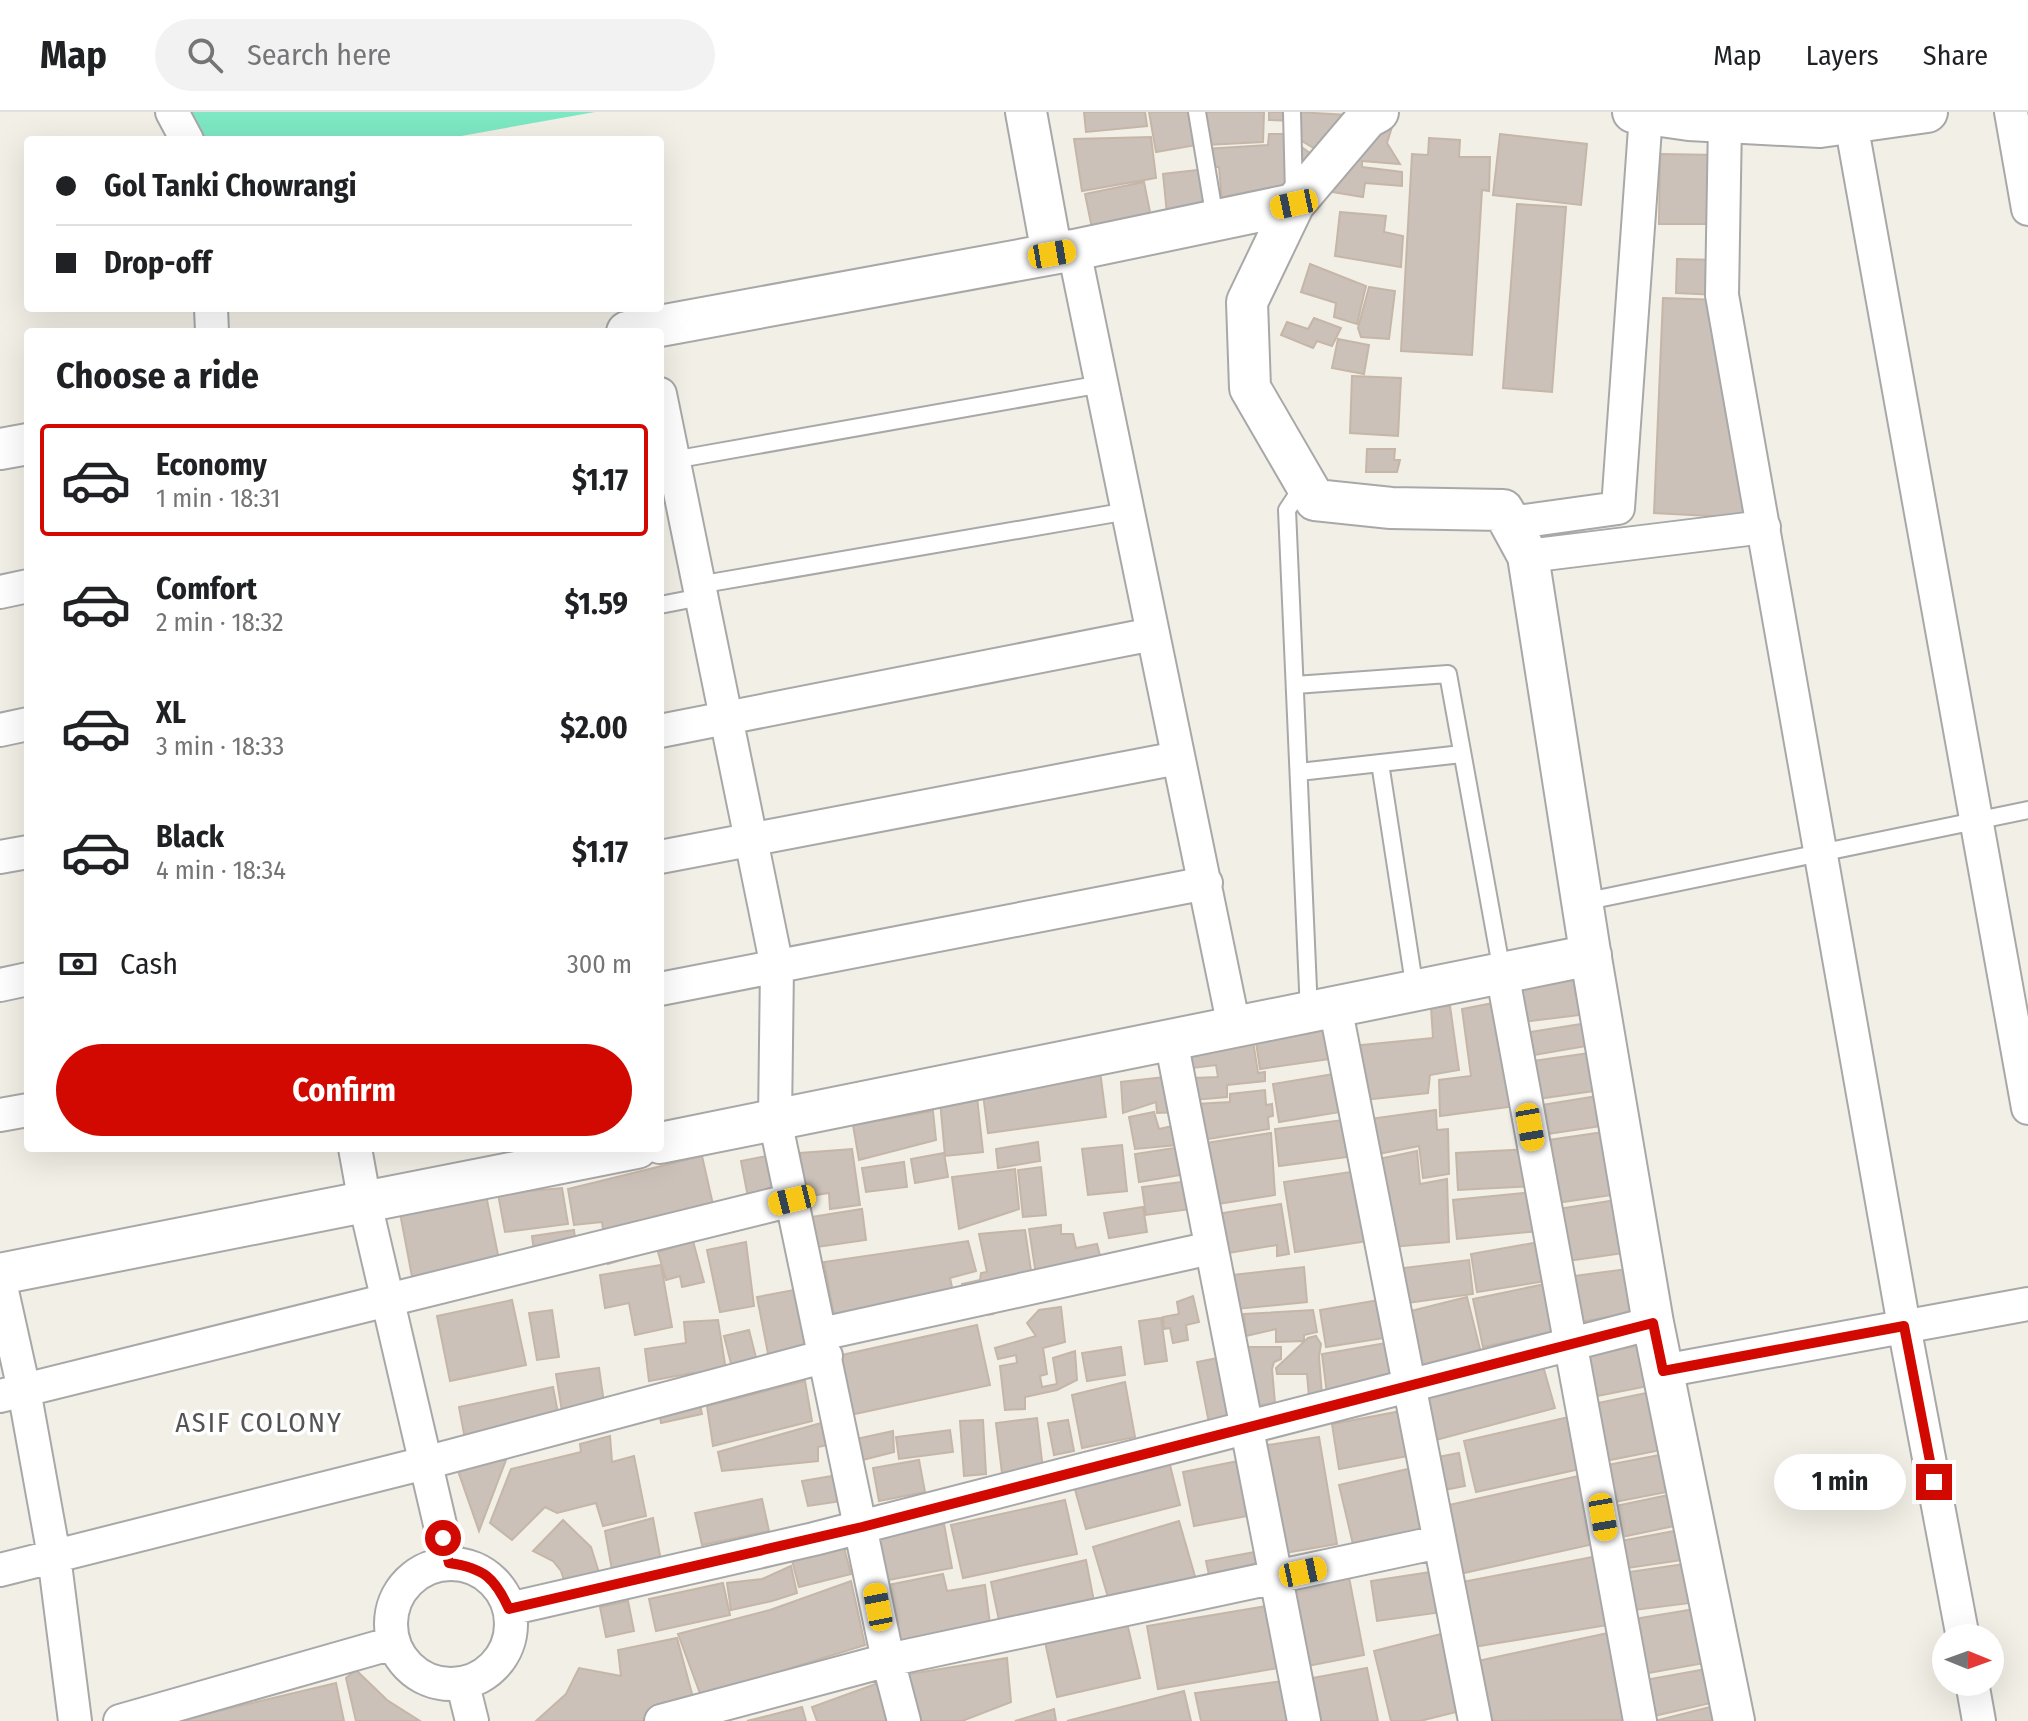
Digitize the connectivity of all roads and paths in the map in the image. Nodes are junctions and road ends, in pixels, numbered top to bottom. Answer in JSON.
{"nodes":[{"id":1,"x":172,"y":112,"type":"edge"},
{"id":2,"x":1026,"y":112,"type":"edge"},
{"id":3,"x":1197,"y":112,"type":"edge"},
{"id":4,"x":1292,"y":112,"type":"edge"},
{"id":5,"x":1378,"y":112,"type":"edge"},
{"id":6,"x":1927,"y":112,"type":"edge"},
{"id":7,"x":2011,"y":112,"type":"edge"},
{"id":8,"x":1640,"y":113,"type":"edge"},
{"id":9,"x":1750,"y":119,"type":"edge"},
{"id":10,"x":1851,"y":123,"type":"junction"},
{"id":11,"x":185,"y":136,"type":"edge"},
{"id":12,"x":1294,"y":204,"type":"junction"},
{"id":13,"x":2028,"y":209,"type":"edge"},
{"id":14,"x":1215,"y":221,"type":"junction"},
{"id":15,"x":1063,"y":252,"type":"junction"},
{"id":16,"x":656,"y":328,"type":"edge"},
{"id":17,"x":1102,"y":384,"type":"junction"},
{"id":18,"x":664,"y":414,"type":"edge"},
{"id":19,"x":24,"y":445,"type":"edge"},
{"id":20,"x":0,"y":449,"type":"edge"},
{"id":21,"x":673,"y":460,"type":"junction"},
{"id":22,"x":1305,"y":483,"type":"junction"},
{"id":23,"x":1128,"y":511,"type":"junction"},
{"id":24,"x":1764,"y":527,"type":"junction"},
{"id":25,"x":1519,"y":540,"type":"junction"},
{"id":26,"x":24,"y":587,"type":"edge"},
{"id":27,"x":700,"y":591,"type":"junction"},
{"id":28,"x":0,"y":592,"type":"edge"},
{"id":29,"x":664,"y":604,"type":"edge"},
{"id":30,"x":1153,"y":634,"type":"junction"},
{"id":31,"x":1295,"y":685,"type":"junction"},
{"id":32,"x":725,"y":718,"type":"junction"},
{"id":33,"x":24,"y":725,"type":"edge"},
{"id":34,"x":0,"y":730,"type":"edge"},
{"id":35,"x":664,"y":730,"type":"edge"},
{"id":36,"x":1462,"y":754,"type":"junction"},
{"id":37,"x":1178,"y":758,"type":"junction"},
{"id":38,"x":1380,"y":763,"type":"junction"},
{"id":39,"x":1299,"y":772,"type":"junction"},
{"id":40,"x":2028,"y":810,"type":"edge"},
{"id":41,"x":1976,"y":820,"type":"junction"},
{"id":42,"x":752,"y":840,"type":"junction"},
{"id":43,"x":1820,"y":852,"type":"junction"},
{"id":44,"x":24,"y":853,"type":"edge"},
{"id":45,"x":664,"y":856,"type":"edge"},
{"id":46,"x":0,"y":857,"type":"edge"},
{"id":47,"x":1206,"y":883,"type":"junction"},
{"id":48,"x":1582,"y":902,"type":"junction"},
{"id":49,"x":1591,"y":955,"type":"junction"},
{"id":50,"x":777,"y":967,"type":"junction"},
{"id":51,"x":1502,"y":972,"type":"junction"},
{"id":52,"x":24,"y":980,"type":"edge"},
{"id":53,"x":0,"y":985,"type":"edge"},
{"id":54,"x":664,"y":988,"type":"edge"},
{"id":55,"x":1415,"y":990,"type":"junction"},
{"id":56,"x":1322,"y":1009,"type":"junction"},
{"id":57,"x":1234,"y":1027,"type":"junction"},
{"id":58,"x":1171,"y":1040,"type":"junction"},
{"id":59,"x":2028,"y":1108,"type":"edge"},
{"id":60,"x":24,"y":1111,"type":"edge"},
{"id":61,"x":0,"y":1115,"type":"edge"},
{"id":62,"x":775,"y":1120,"type":"junction"},
{"id":63,"x":664,"y":1142,"type":"edge"},
{"id":64,"x":356,"y":1152,"type":"edge"},
{"id":65,"x":617,"y":1152,"type":"edge"},
{"id":66,"x":792,"y":1200,"type":"junction"},
{"id":67,"x":365,"y":1203,"type":"junction"},
{"id":68,"x":1211,"y":1248,"type":"junction"},
{"id":69,"x":0,"y":1274,"type":"edge"},
{"id":70,"x":0,"y":1282,"type":"edge"},
{"id":71,"x":387,"y":1301,"type":"junction"},
{"id":72,"x":2028,"y":1304,"type":"edge"},
{"id":73,"x":1653,"y":1323,"type":"junction"},
{"id":74,"x":1904,"y":1326,"type":"junction"},
{"id":75,"x":1571,"y":1342,"type":"junction"},
{"id":76,"x":823,"y":1345,"type":"junction"},
{"id":77,"x":1663,"y":1371,"type":"junction"},
{"id":78,"x":1410,"y":1385,"type":"junction"},
{"id":79,"x":12,"y":1393,"type":"edge"},
{"id":80,"x":1247,"y":1427,"type":"junction"},
{"id":81,"x":425,"y":1463,"type":"junction"},
{"id":82,"x":862,"y":1527,"type":"junction"},
{"id":83,"x":1439,"y":1542,"type":"junction"},
{"id":84,"x":54,"y":1556,"type":"junction"},
{"id":85,"x":449,"y":1563,"type":"junction"},
{"id":86,"x":0,"y":1570,"type":"edge"},
{"id":87,"x":1276,"y":1578,"type":"junction"},
{"id":88,"x":509,"y":1609,"type":"junction"},
{"id":89,"x":1960,"y":1624,"type":"edge"},
{"id":90,"x":393,"y":1643,"type":"junction"},
{"id":91,"x":888,"y":1660,"type":"junction"},
{"id":92,"x":463,"y":1685,"type":"junction"},
{"id":93,"x":1975,"y":1696,"type":"edge"},
{"id":94,"x":75,"y":1721,"type":"edge"},
{"id":95,"x":120,"y":1721,"type":"edge"},
{"id":96,"x":472,"y":1721,"type":"edge"},
{"id":97,"x":661,"y":1721,"type":"edge"},
{"id":98,"x":904,"y":1721,"type":"edge"},
{"id":99,"x":1304,"y":1721,"type":"edge"},
{"id":100,"x":1475,"y":1721,"type":"edge"},
{"id":101,"x":1640,"y":1721,"type":"edge"},
{"id":102,"x":1734,"y":1721,"type":"edge"},
{"id":103,"x":1979,"y":1721,"type":"edge"}],
"edges":[{"from":1,"to":11,"type":"street"},
{"from":2,"to":15,"type":"street"},
{"from":3,"to":14,"type":"lane"},
{"from":4,"to":12,"type":"lane"},
{"from":5,"to":12,"type":"street"},
{"from":6,"to":10,"type":"street"},
{"from":7,"to":13,"type":"street"},
{"from":8,"to":9,"type":"street"},
{"from":8,"to":25,"type":"street"},
{"from":9,"to":10,"type":"street"},
{"from":9,"to":24,"type":"street"},
{"from":10,"to":41,"type":"street"},
{"from":12,"to":14,"type":"street"},
{"from":12,"to":22,"type":"street"},
{"from":14,"to":15,"type":"street"},
{"from":15,"to":16,"type":"street"},
{"from":15,"to":17,"type":"street"},
{"from":17,"to":21,"type":"lane"},
{"from":17,"to":23,"type":"street"},
{"from":18,"to":21,"type":"street"},
{"from":19,"to":20,"type":"street"},
{"from":21,"to":27,"type":"street"},
{"from":22,"to":25,"type":"street"},
{"from":22,"to":31,"type":"lane"},
{"from":23,"to":27,"type":"lane"},
{"from":23,"to":30,"type":"street"},
{"from":24,"to":25,"type":"street"},
{"from":24,"to":43,"type":"street"},
{"from":25,"to":48,"type":"street"},
{"from":26,"to":28,"type":"street"},
{"from":27,"to":29,"type":"lane"},
{"from":27,"to":32,"type":"street"},
{"from":30,"to":32,"type":"street"},
{"from":30,"to":37,"type":"street"},
{"from":31,"to":36,"type":"lane"},
{"from":31,"to":39,"type":"lane"},
{"from":32,"to":35,"type":"street"},
{"from":32,"to":42,"type":"street"},
{"from":33,"to":34,"type":"street"},
{"from":36,"to":38,"type":"lane"},
{"from":36,"to":51,"type":"lane"},
{"from":37,"to":42,"type":"street"},
{"from":37,"to":47,"type":"street"},
{"from":38,"to":39,"type":"lane"},
{"from":38,"to":55,"type":"lane"},
{"from":39,"to":56,"type":"lane"},
{"from":40,"to":41,"type":"lane"},
{"from":41,"to":43,"type":"lane"},
{"from":41,"to":59,"type":"street"},
{"from":42,"to":45,"type":"street"},
{"from":42,"to":50,"type":"street"},
{"from":43,"to":48,"type":"lane"},
{"from":43,"to":74,"type":"street"},
{"from":44,"to":46,"type":"street"},
{"from":47,"to":50,"type":"street"},
{"from":47,"to":57,"type":"street"},
{"from":48,"to":49,"type":"street"},
{"from":49,"to":51,"type":"street"},
{"from":49,"to":73,"type":"street"},
{"from":50,"to":54,"type":"street"},
{"from":50,"to":62,"type":"street"},
{"from":51,"to":55,"type":"street"},
{"from":51,"to":75,"type":"street"},
{"from":52,"to":53,"type":"street"},
{"from":55,"to":56,"type":"street"},
{"from":56,"to":57,"type":"street"},
{"from":56,"to":78,"type":"street"},
{"from":57,"to":58,"type":"street"},
{"from":58,"to":62,"type":"street"},
{"from":58,"to":68,"type":"street"},
{"from":60,"to":61,"type":"street"},
{"from":62,"to":63,"type":"street"},
{"from":62,"to":66,"type":"street"},
{"from":64,"to":67,"type":"street"},
{"from":65,"to":67,"type":"street"},
{"from":66,"to":71,"type":"street"},
{"from":66,"to":76,"type":"street"},
{"from":67,"to":69,"type":"street"},
{"from":67,"to":71,"type":"street"},
{"from":68,"to":76,"type":"street"},
{"from":68,"to":80,"type":"street"},
{"from":70,"to":79,"type":"street"},
{"from":71,"to":79,"type":"street"},
{"from":71,"to":81,"type":"street"},
{"from":72,"to":74,"type":"street"},
{"from":73,"to":75,"type":"street"},
{"from":73,"to":77,"type":"street"},
{"from":74,"to":77,"type":"street"},
{"from":74,"to":89,"type":"street"},
{"from":75,"to":78,"type":"street"},
{"from":75,"to":101,"type":"street"},
{"from":76,"to":81,"type":"street"},
{"from":76,"to":82,"type":"street"},
{"from":77,"to":102,"type":"street"},
{"from":78,"to":80,"type":"street"},
{"from":78,"to":83,"type":"street"},
{"from":79,"to":84,"type":"street"},
{"from":80,"to":82,"type":"street"},
{"from":80,"to":87,"type":"street"},
{"from":81,"to":84,"type":"street"},
{"from":81,"to":85,"type":"street"},
{"from":82,"to":88,"type":"street"},
{"from":82,"to":91,"type":"street"},
{"from":83,"to":87,"type":"street"},
{"from":83,"to":100,"type":"street"},
{"from":84,"to":86,"type":"street"},
{"from":84,"to":94,"type":"street"},
{"from":85,"to":88,"type":"street"},
{"from":85,"to":90,"type":"street"},
{"from":87,"to":91,"type":"street"},
{"from":87,"to":99,"type":"street"},
{"from":88,"to":92,"type":"street"},
{"from":90,"to":92,"type":"street"},
{"from":90,"to":95,"type":"street"},
{"from":91,"to":97,"type":"street"},
{"from":91,"to":98,"type":"street"},
{"from":92,"to":96,"type":"street"},
{"from":93,"to":103,"type":"street"}]}
